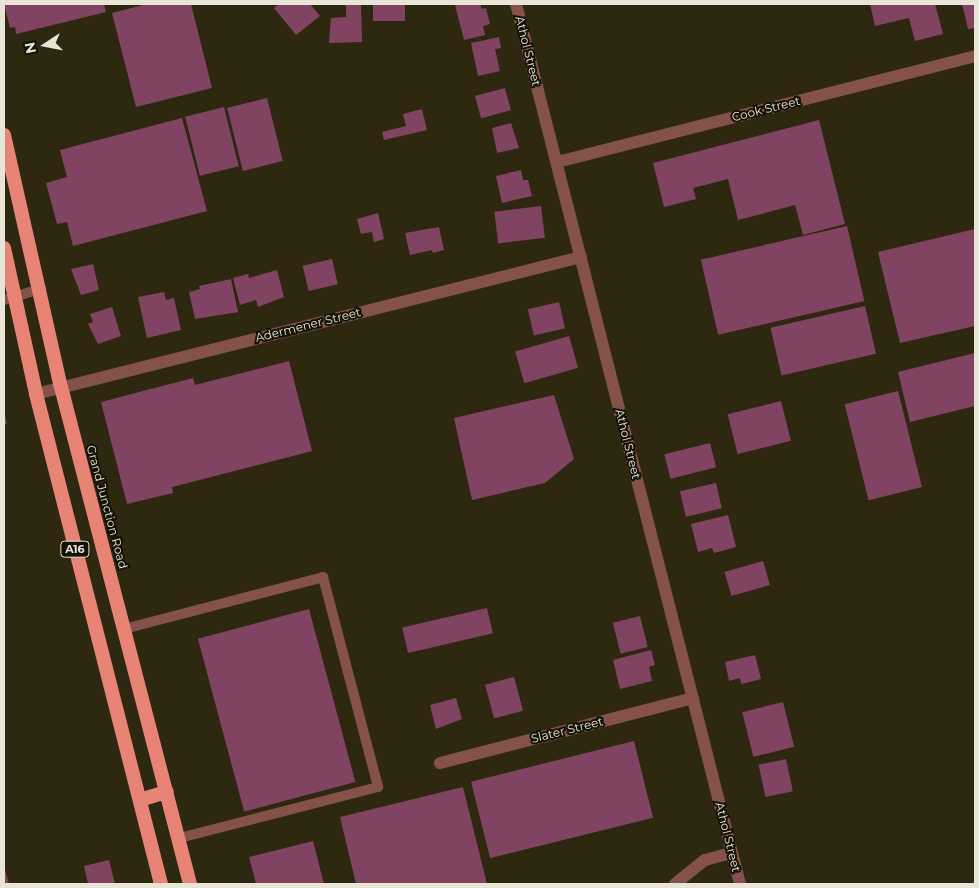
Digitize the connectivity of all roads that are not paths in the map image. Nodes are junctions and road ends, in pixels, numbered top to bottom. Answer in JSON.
{"nodes":[{"id":1,"x":516,"y":4,"type":"edge"},
{"id":2,"x":975,"y":56,"type":"edge"},
{"id":3,"x":4,"y":135,"type":"edge"},
{"id":4,"x":557,"y":162,"type":"junction"},
{"id":5,"x":4,"y":248,"type":"edge"},
{"id":6,"x":580,"y":256,"type":"junction"},
{"id":7,"x":41,"y":289,"type":"junction"},
{"id":8,"x":10,"y":298,"type":"edge"},
{"id":9,"x":61,"y":387,"type":"junction"},
{"id":10,"x":36,"y":394,"type":"junction"},
{"id":11,"x":124,"y":629,"type":"junction"},
{"id":12,"x":693,"y":698,"type":"junction"},
{"id":13,"x":440,"y":762,"type":"dead end"},
{"id":14,"x":167,"y":792,"type":"junction"},
{"id":15,"x":140,"y":800,"type":"junction"},
{"id":16,"x":179,"y":838,"type":"junction"},
{"id":17,"x":732,"y":853,"type":"junction"},
{"id":18,"x":161,"y":884,"type":"edge"},
{"id":19,"x":190,"y":884,"type":"edge"},
{"id":20,"x":675,"y":884,"type":"edge"},
{"id":21,"x":740,"y":884,"type":"edge"}],
"edges":[{"from":1,"to":4,"type":"street","name":"Athol Street"},
{"from":2,"to":4,"type":"street","name":"Cook Street"},
{"from":3,"to":7,"type":"highway","name":"Grand Junction Road","number":"A16"},
{"from":4,"to":6,"type":"street","name":"Athol Street"},
{"from":5,"to":8,"type":"highway","number":"A16"},
{"from":6,"to":9,"type":"street","name":"Adermener Street"},
{"from":6,"to":12,"type":"street","name":"Athol Street"},
{"from":7,"to":8,"type":"lane"},
{"from":7,"to":9,"type":"highway","name":"Grand Junction Road","number":"A16"},
{"from":8,"to":10,"type":"highway","number":"A16"},
{"from":9,"to":10,"type":"street","name":"Adermener Street"},
{"from":9,"to":11,"type":"highway","name":"Grand Junction Road","number":"A16"},
{"from":10,"to":15,"type":"highway","number":"A16"},
{"from":11,"to":14,"type":"highway","name":"Grand Junction Road","number":"A16"},
{"from":11,"to":16,"type":"lane"},
{"from":12,"to":13,"type":"street","name":"Slater Street"},
{"from":12,"to":17,"type":"street","name":"Athol Street"},
{"from":14,"to":15,"type":"highway"},
{"from":14,"to":16,"type":"highway","name":"Grand Junction Road","number":"A16"},
{"from":15,"to":18,"type":"highway","number":"A16"},
{"from":16,"to":19,"type":"highway","name":"Grand Junction Road","number":"A16"},
{"from":17,"to":20,"type":"street"},
{"from":17,"to":21,"type":"street","name":"Athol Street"}]}
